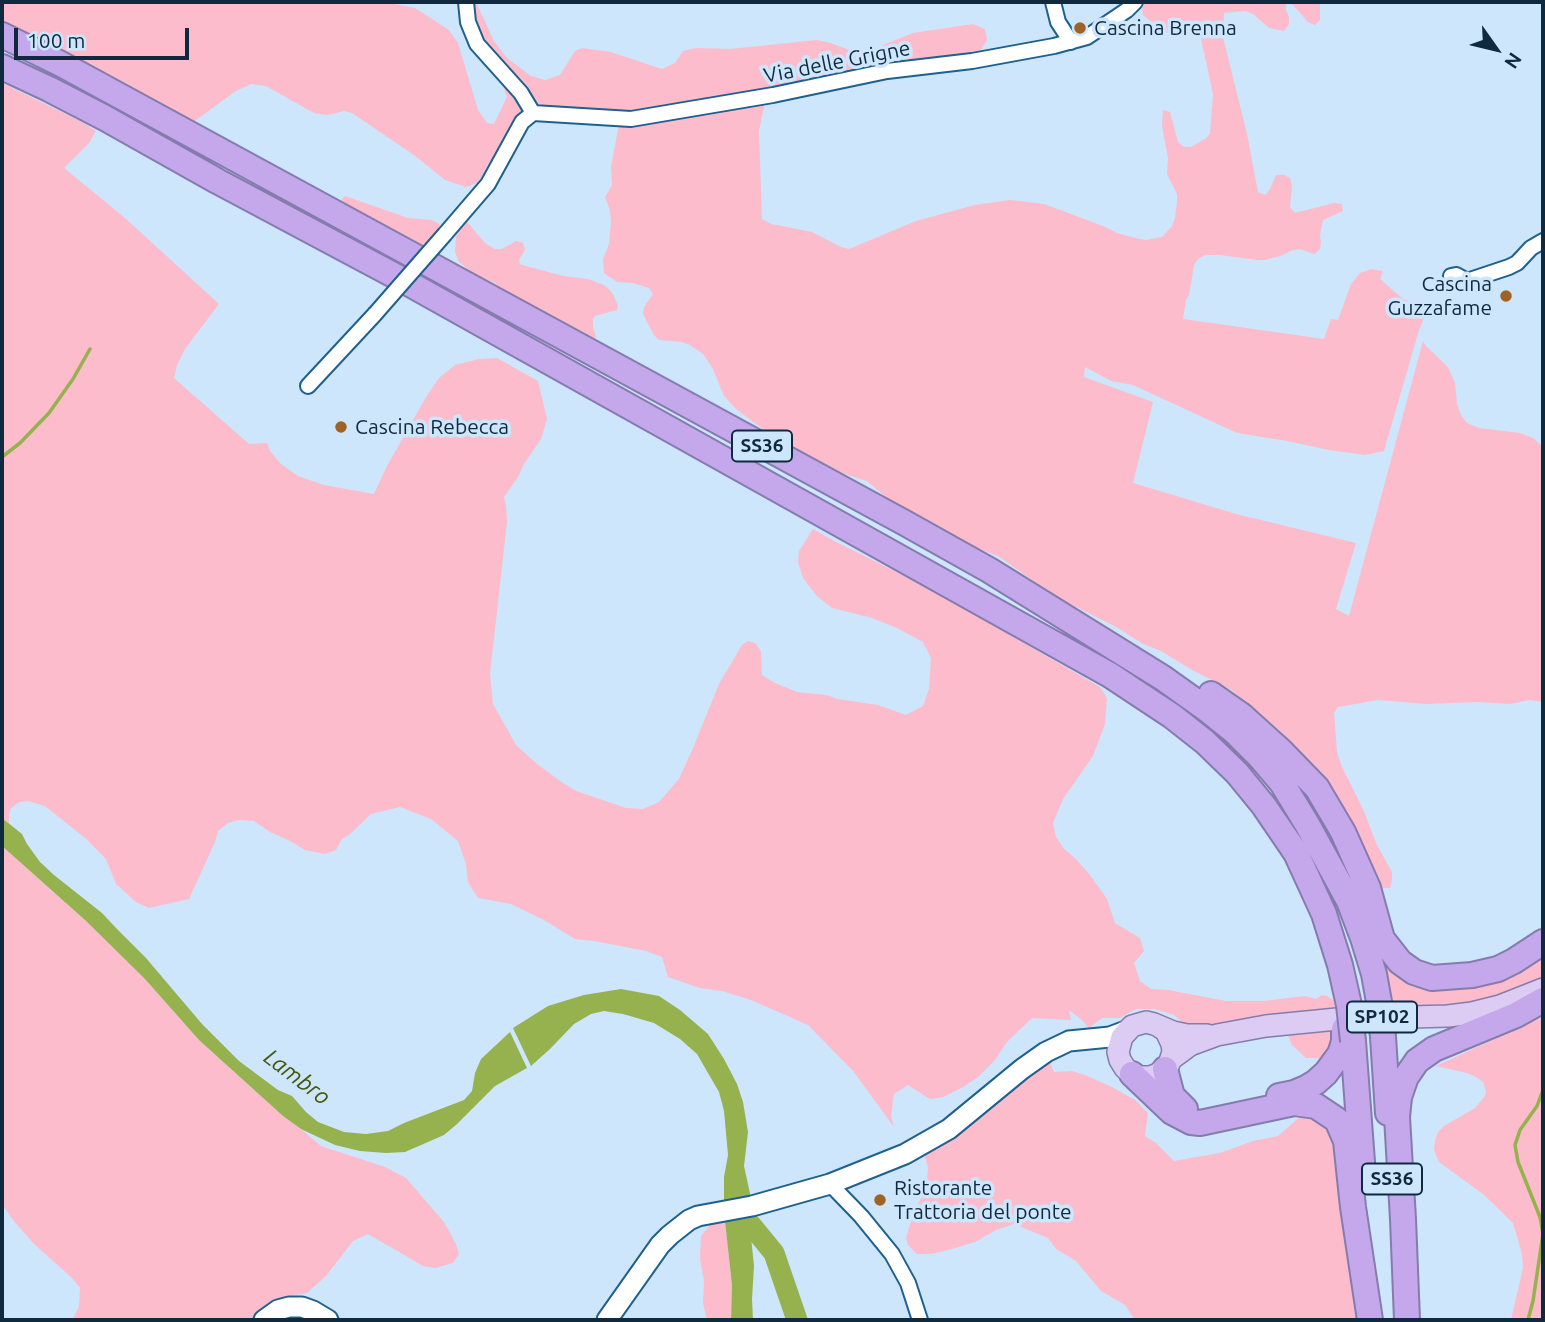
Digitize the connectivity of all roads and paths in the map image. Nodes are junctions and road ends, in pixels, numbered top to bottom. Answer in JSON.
{"nodes":[{"id":1,"x":466,"y":2,"type":"edge"},
{"id":2,"x":1053,"y":2,"type":"edge"},
{"id":3,"x":1135,"y":2,"type":"edge"},
{"id":4,"x":2,"y":35,"type":"edge"},
{"id":5,"x":1071,"y":42,"type":"junction"},
{"id":6,"x":2,"y":67,"type":"edge"},
{"id":7,"x":533,"y":113,"type":"junction"},
{"id":8,"x":1543,"y":241,"type":"edge"},
{"id":9,"x":1451,"y":276,"type":"dead end"},
{"id":10,"x":308,"y":386,"type":"dead end"},
{"id":11,"x":989,"y":570,"type":"junction"},
{"id":12,"x":1543,"y":942,"type":"edge"},
{"id":13,"x":1543,"y":989,"type":"edge"},
{"id":14,"x":1543,"y":1000,"type":"edge"},
{"id":15,"x":1347,"y":1019,"type":"junction"},
{"id":16,"x":1160,"y":1027,"type":"junction"},
{"id":17,"x":1126,"y":1031,"type":"junction"},
{"id":18,"x":1217,"y":1035,"type":"junction"},
{"id":19,"x":1069,"y":1041,"type":"junction"},
{"id":20,"x":1168,"y":1064,"type":"junction"},
{"id":21,"x":1126,"y":1067,"type":"junction"},
{"id":22,"x":831,"y":1184,"type":"junction"},
{"id":23,"x":264,"y":1320,"type":"edge"},
{"id":24,"x":328,"y":1320,"type":"edge"},
{"id":25,"x":607,"y":1320,"type":"edge"},
{"id":26,"x":920,"y":1320,"type":"edge"},
{"id":27,"x":1373,"y":1320,"type":"edge"},
{"id":28,"x":1400,"y":1320,"type":"edge"},
{"id":29,"x":1407,"y":1320,"type":"edge"}],
"edges":[{"from":1,"to":7,"type":"street"},
{"from":2,"to":5,"type":"street"},
{"from":3,"to":5,"type":"street","name":"Via delle Grigne"},
{"from":4,"to":11,"type":"highway","number":"SS36"},
{"from":5,"to":7,"type":"street","name":"Via delle Grigne"},
{"from":6,"to":15,"type":"highway","number":"SS36"},
{"from":7,"to":10,"type":"street","bridge":true},
{"from":8,"to":9,"type":"street"},
{"from":11,"to":12,"type":"highway"},
{"from":11,"to":28,"type":"highway","number":"SS36","bridge":true},
{"from":13,"to":18,"type":"main road","number":"SP102"},
{"from":14,"to":29,"type":"highway"},
{"from":15,"to":20,"type":"highway"},
{"from":15,"to":27,"type":"highway","number":"SS36"},
{"from":16,"to":17,"type":"main road"},
{"from":16,"to":18,"type":"main road","number":"SP102"},
{"from":16,"to":20,"type":"main road"},
{"from":17,"to":19,"type":"street"},
{"from":17,"to":21,"type":"main road"},
{"from":18,"to":20,"type":"main road","number":"SP102"},
{"from":19,"to":21,"type":"street"},
{"from":19,"to":22,"type":"street"},
{"from":20,"to":21,"type":"main road"},
{"from":21,"to":27,"type":"highway"},
{"from":22,"to":25,"type":"street"},
{"from":22,"to":26,"type":"street"},
{"from":23,"to":24,"type":"street"}]}
